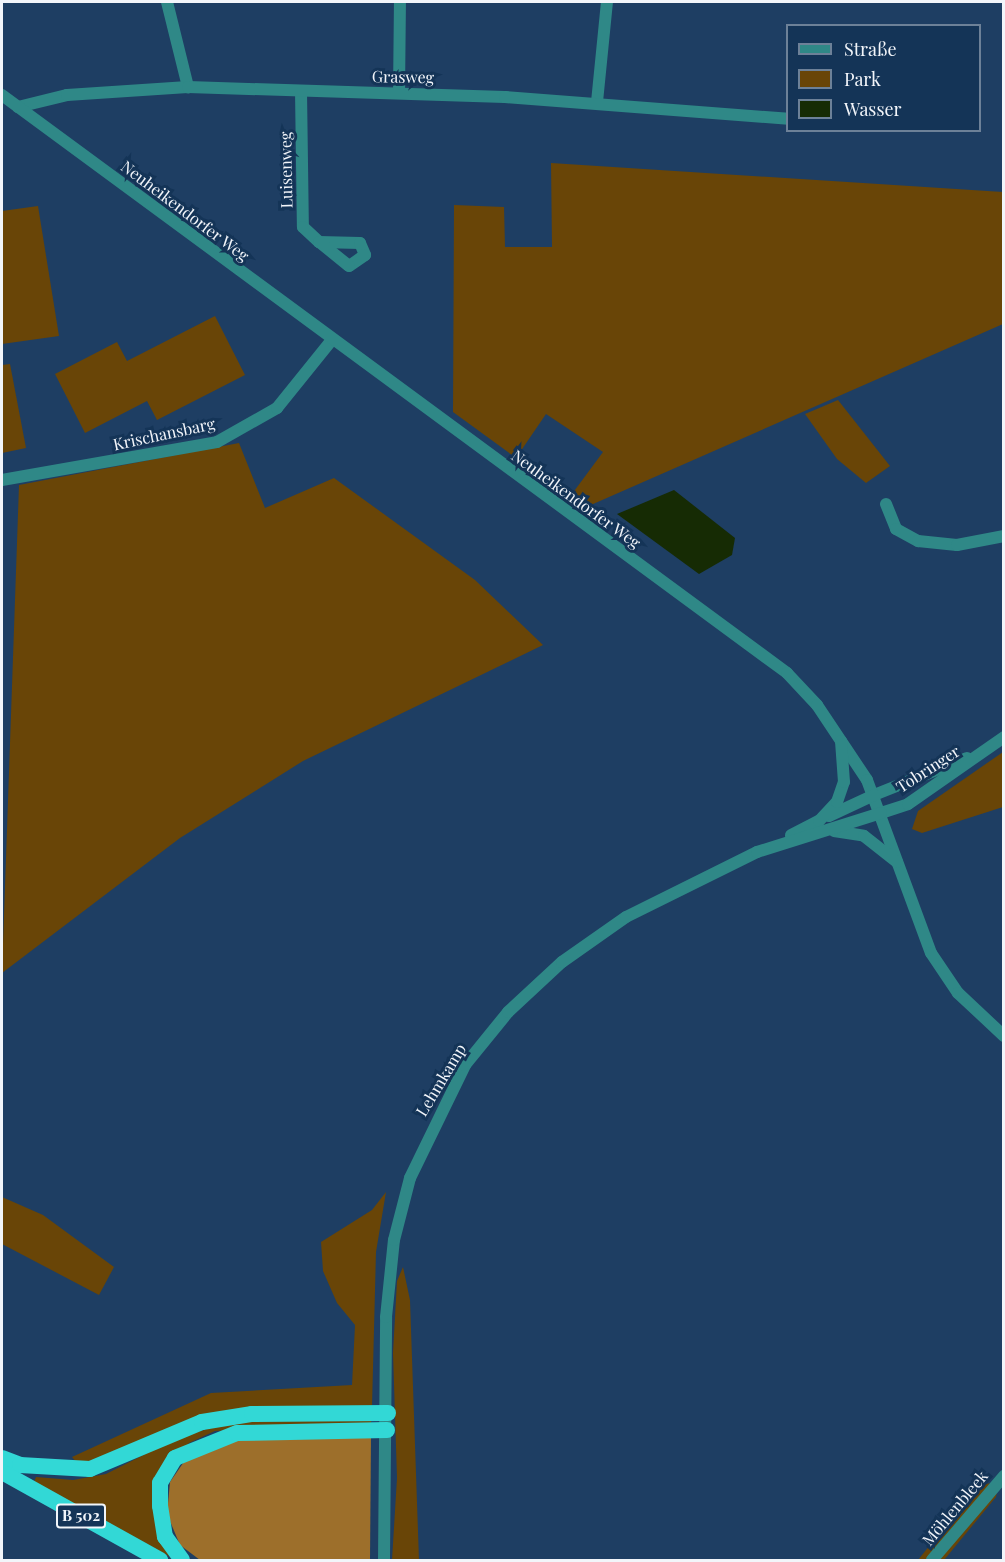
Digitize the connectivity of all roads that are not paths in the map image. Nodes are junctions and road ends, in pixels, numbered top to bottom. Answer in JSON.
{"nodes":[{"id":1,"x":167,"y":2,"type":"edge"},
{"id":2,"x":400,"y":2,"type":"edge"},
{"id":3,"x":607,"y":2,"type":"edge"},
{"id":4,"x":188,"y":87,"type":"junction"},
{"id":5,"x":301,"y":91,"type":"junction"},
{"id":6,"x":399,"y":93,"type":"junction"},
{"id":7,"x":2,"y":95,"type":"edge"},
{"id":8,"x":597,"y":102,"type":"junction"},
{"id":9,"x":18,"y":107,"type":"junction"},
{"id":10,"x":786,"y":119,"type":"edge"},
{"id":11,"x":319,"y":242,"type":"dead end"},
{"id":12,"x":331,"y":341,"type":"junction"},
{"id":13,"x":2,"y":480,"type":"edge"},
{"id":14,"x":886,"y":504,"type":"dead end"},
{"id":15,"x":1004,"y":536,"type":"edge"},
{"id":16,"x":840,"y":736,"type":"junction"},
{"id":17,"x":1004,"y":737,"type":"edge"},
{"id":18,"x":990,"y":747,"type":"junction"},
{"id":19,"x":874,"y":795,"type":"junction"},
{"id":20,"x":881,"y":813,"type":"junction"},
{"id":21,"x":817,"y":827,"type":"junction"},
{"id":22,"x":898,"y":863,"type":"junction"},
{"id":23,"x":1004,"y":1036,"type":"edge"},
{"id":24,"x":388,"y":1413,"type":"junction"},
{"id":25,"x":387,"y":1430,"type":"junction"},
{"id":26,"x":2,"y":1458,"type":"edge"},
{"id":27,"x":2,"y":1472,"type":"edge"},
{"id":28,"x":1004,"y":1476,"type":"edge"},
{"id":29,"x":160,"y":1560,"type":"edge"},
{"id":30,"x":182,"y":1560,"type":"edge"},
{"id":31,"x":384,"y":1560,"type":"edge"},
{"id":32,"x":932,"y":1560,"type":"edge"}],
"edges":[{"from":1,"to":4,"type":"street"},
{"from":2,"to":6,"type":"street"},
{"from":3,"to":8,"type":"street"},
{"from":4,"to":5,"type":"street","name":"Grasweg"},
{"from":4,"to":9,"type":"street","name":"Grasweg"},
{"from":5,"to":6,"type":"street","name":"Grasweg"},
{"from":5,"to":11,"type":"street","name":"Luisenweg"},
{"from":6,"to":8,"type":"street","name":"Grasweg"},
{"from":7,"to":9,"type":"street","name":"Neuheikendorfer Weg"},
{"from":8,"to":10,"type":"street","name":"Grasweg"},
{"from":9,"to":12,"type":"street","name":"Neuheikendorfer Weg"},
{"from":12,"to":13,"type":"street","name":"Krischansbarg"},
{"from":12,"to":16,"type":"street","name":"Neuheikendorfer Weg"},
{"from":14,"to":15,"type":"street"},
{"from":16,"to":19,"type":"street","name":"Neuheikendorfer Weg"},
{"from":16,"to":21,"type":"street"},
{"from":17,"to":18,"type":"street","name":"Tobringer"},
{"from":18,"to":19,"type":"street","name":"Tobringer"},
{"from":18,"to":20,"type":"street","name":"Tobringer"},
{"from":19,"to":20,"type":"street","name":"Neuheikendorfer Weg"},
{"from":19,"to":21,"type":"street"},
{"from":20,"to":21,"type":"street"},
{"from":20,"to":22,"type":"street","name":"Neuheikendorfer Weg"},
{"from":21,"to":22,"type":"street"},
{"from":21,"to":24,"type":"street","name":"Lehmkamp"},
{"from":22,"to":23,"type":"street","name":"Neuheikendorfer Weg"},
{"from":24,"to":25,"type":"street","name":"Lehmkamp"},
{"from":24,"to":26,"type":"highway"},
{"from":25,"to":30,"type":"highway"},
{"from":25,"to":31,"type":"street","name":"Lehmkamp"},
{"from":27,"to":29,"type":"highway","number":"B 502"},
{"from":28,"to":32,"type":"street","name":"Möhlenbleek"}]}
